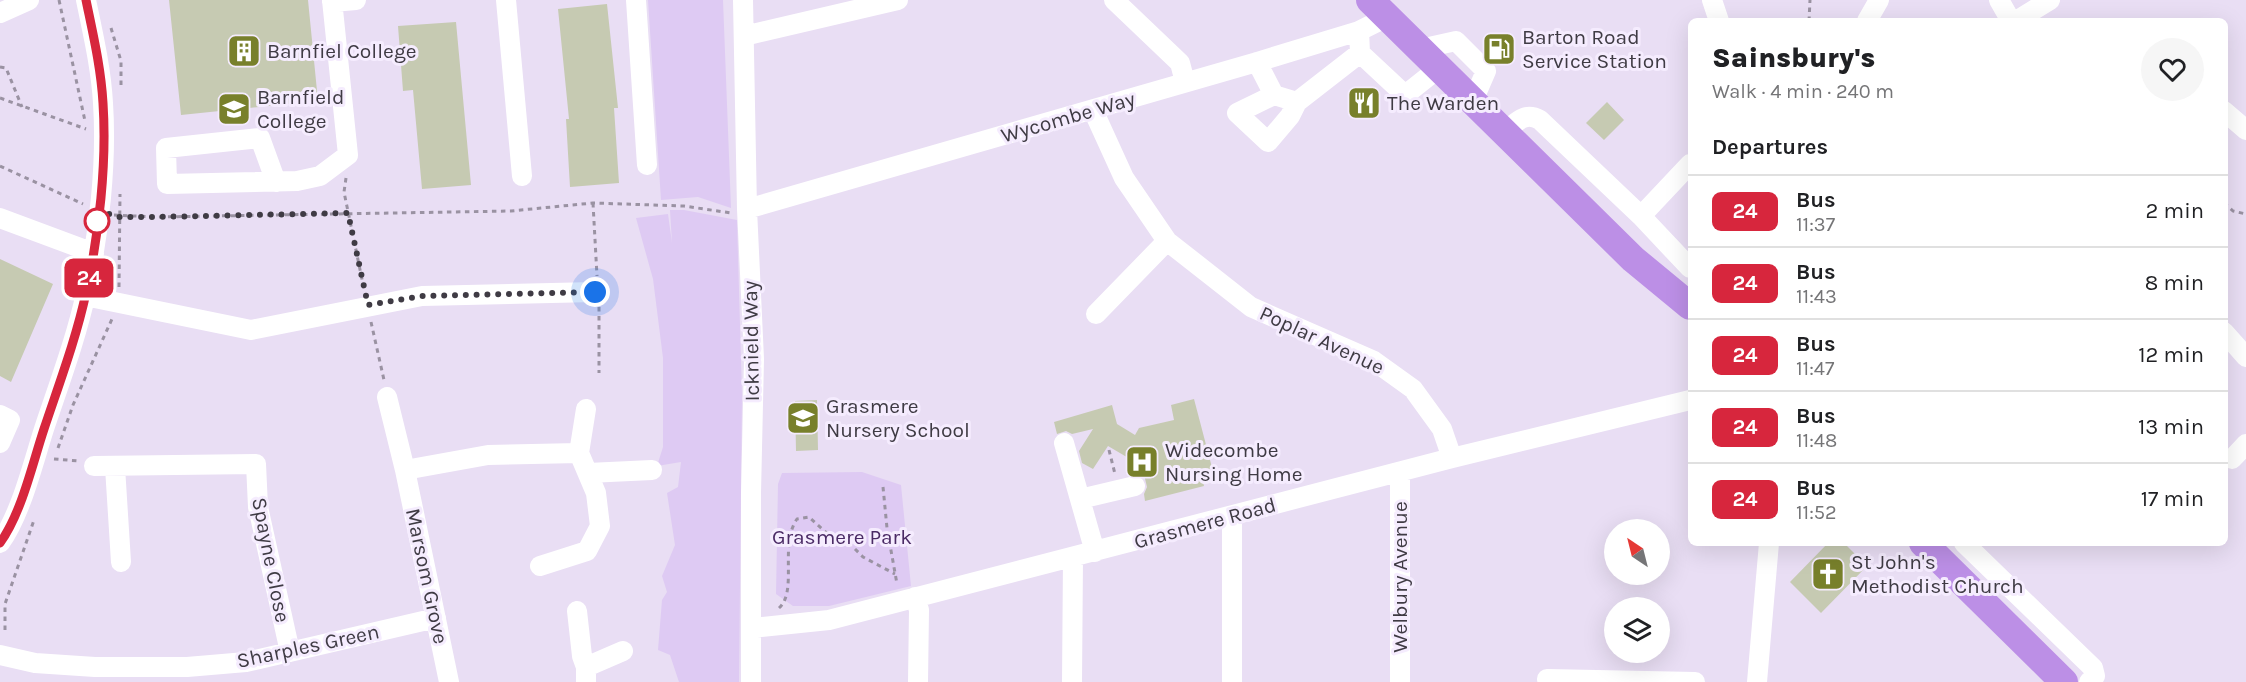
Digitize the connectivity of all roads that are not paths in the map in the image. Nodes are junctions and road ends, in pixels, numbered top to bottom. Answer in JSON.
{"nodes":[{"id":1,"x":28,"y":0,"type":"edge"},
{"id":2,"x":86,"y":0,"type":"edge"},
{"id":3,"x":356,"y":0,"type":"edge"},
{"id":4,"x":506,"y":0,"type":"edge"},
{"id":5,"x":636,"y":0,"type":"edge"},
{"id":6,"x":743,"y":0,"type":"edge"},
{"id":7,"x":898,"y":0,"type":"edge"},
{"id":8,"x":1114,"y":0,"type":"edge"},
{"id":9,"x":1712,"y":0,"type":"edge"},
{"id":10,"x":1879,"y":0,"type":"edge"},
{"id":11,"x":1999,"y":0,"type":"edge"},
{"id":12,"x":2050,"y":0,"type":"edge"},
{"id":13,"x":332,"y":1,"type":"edge"},
{"id":14,"x":1379,"y":9,"type":"edge"},
{"id":15,"x":0,"y":13,"type":"edge"},
{"id":16,"x":1718,"y":18,"type":"edge"},
{"id":17,"x":1869,"y":18,"type":"edge"},
{"id":18,"x":2009,"y":18,"type":"edge"},
{"id":19,"x":2021,"y":18,"type":"edge"},
{"id":20,"x":1359,"y":31,"type":"junction"},
{"id":21,"x":744,"y":36,"type":"junction"},
{"id":22,"x":1417,"y":47,"type":"junction"},
{"id":23,"x":1360,"y":53,"type":"junction"},
{"id":24,"x":1257,"y":62,"type":"junction"},
{"id":25,"x":1439,"y":68,"type":"junction"},
{"id":26,"x":1185,"y":82,"type":"junction"},
{"id":27,"x":1274,"y":95,"type":"junction"},
{"id":28,"x":1473,"y":101,"type":"junction"},
{"id":29,"x":1297,"y":102,"type":"junction"},
{"id":30,"x":1093,"y":110,"type":"junction"},
{"id":31,"x":2228,"y":114,"type":"edge"},
{"id":32,"x":2246,"y":130,"type":"edge"},
{"id":33,"x":1504,"y":132,"type":"junction"},
{"id":34,"x":647,"y":165,"type":"dead end"},
{"id":35,"x":1688,"y":166,"type":"edge"},
{"id":36,"x":522,"y":176,"type":"dead end"},
{"id":37,"x":276,"y":182,"type":"junction"},
{"id":38,"x":747,"y":209,"type":"junction"},
{"id":39,"x":1641,"y":216,"type":"junction"},
{"id":40,"x":0,"y":218,"type":"edge"},
{"id":41,"x":1167,"y":242,"type":"junction"},
{"id":42,"x":94,"y":253,"type":"junction"},
{"id":43,"x":1688,"y":266,"type":"edge"},
{"id":44,"x":595,"y":292,"type":"dead end"},
{"id":45,"x":85,"y":296,"type":"junction"},
{"id":46,"x":1688,"y":304,"type":"edge"},
{"id":47,"x":1096,"y":314,"type":"dead end"},
{"id":48,"x":2228,"y":337,"type":"edge"},
{"id":49,"x":2246,"y":357,"type":"edge"},
{"id":50,"x":387,"y":397,"type":"road end"},
{"id":51,"x":1688,"y":399,"type":"edge"},
{"id":52,"x":586,"y":409,"type":"dead end"},
{"id":53,"x":0,"y":415,"type":"edge"},
{"id":54,"x":0,"y":442,"type":"edge"},
{"id":55,"x":1064,"y":443,"type":"dead end"},
{"id":56,"x":2246,"y":444,"type":"edge"},
{"id":57,"x":579,"y":453,"type":"junction"},
{"id":58,"x":1452,"y":458,"type":"junction"},
{"id":59,"x":2232,"y":459,"type":"dead end"},
{"id":60,"x":94,"y":466,"type":"road end"},
{"id":61,"x":115,"y":467,"type":"junction"},
{"id":62,"x":652,"y":470,"type":"dead end"},
{"id":63,"x":405,"y":471,"type":"junction"},
{"id":64,"x":588,"y":473,"type":"junction"},
{"id":65,"x":1400,"y":473,"type":"junction"},
{"id":66,"x":1127,"y":488,"type":"road end"},
{"id":67,"x":1080,"y":499,"type":"junction"},
{"id":68,"x":1232,"y":516,"type":"junction"},
{"id":69,"x":0,"y":543,"type":"edge"},
{"id":70,"x":1769,"y":546,"type":"edge"},
{"id":71,"x":1926,"y":546,"type":"edge"},
{"id":72,"x":1967,"y":546,"type":"edge"},
{"id":73,"x":1095,"y":552,"type":"junction"},
{"id":74,"x":1074,"y":558,"type":"junction"},
{"id":75,"x":121,"y":562,"type":"dead end"},
{"id":76,"x":540,"y":567,"type":"dead end"},
{"id":77,"x":908,"y":599,"type":"junction"},
{"id":78,"x":577,"y":611,"type":"dead end"},
{"id":79,"x":436,"y":618,"type":"junction"},
{"id":80,"x":752,"y":628,"type":"junction"},
{"id":81,"x":623,"y":651,"type":"dead end"},
{"id":82,"x":290,"y":652,"type":"junction"},
{"id":83,"x":0,"y":655,"type":"edge"},
{"id":84,"x":586,"y":674,"type":"edge"},
{"id":85,"x":95,"y":675,"type":"edge"},
{"id":86,"x":1547,"y":680,"type":"dead end"},
{"id":87,"x":449,"y":682,"type":"edge"},
{"id":88,"x":751,"y":682,"type":"edge"},
{"id":89,"x":918,"y":682,"type":"edge"},
{"id":90,"x":1072,"y":682,"type":"edge"},
{"id":91,"x":1232,"y":682,"type":"edge"},
{"id":92,"x":1400,"y":682,"type":"edge"},
{"id":93,"x":1695,"y":682,"type":"edge"},
{"id":94,"x":1757,"y":682,"type":"edge"},
{"id":95,"x":2064,"y":682,"type":"edge"},
{"id":96,"x":2089,"y":682,"type":"edge"}],
"edges":[{"from":1,"to":15,"type":"street"},
{"from":2,"to":42,"type":"street"},
{"from":3,"to":13,"type":"street"},
{"from":4,"to":36,"type":"street"},
{"from":5,"to":34,"type":"street"},
{"from":6,"to":21,"type":"street","name":"Icknield Way"},
{"from":7,"to":21,"type":"street"},
{"from":8,"to":26,"type":"street"},
{"from":9,"to":16,"type":"street"},
{"from":10,"to":17,"type":"street"},
{"from":11,"to":18,"type":"street"},
{"from":12,"to":19,"type":"street"},
{"from":13,"to":37,"type":"street"},
{"from":14,"to":20,"type":"street","name":"Wycombe Way"},
{"from":14,"to":22,"type":"highway"},
{"from":20,"to":23,"type":"street"},
{"from":20,"to":24,"type":"street","name":"Wycombe Way"},
{"from":21,"to":38,"type":"street","name":"Icknield Way"},
{"from":22,"to":25,"type":"highway"},
{"from":22,"to":28,"type":"street"},
{"from":23,"to":25,"type":"street"},
{"from":23,"to":29,"type":"street"},
{"from":24,"to":26,"type":"street","name":"Wycombe Way"},
{"from":24,"to":27,"type":"street"},
{"from":25,"to":28,"type":"highway"},
{"from":26,"to":30,"type":"street","name":"Wycombe Way"},
{"from":27,"to":29,"type":"street"},
{"from":27,"to":29,"type":"street"},
{"from":28,"to":33,"type":"highway"},
{"from":30,"to":38,"type":"street","name":"Wycombe Way"},
{"from":30,"to":41,"type":"street","name":"Poplar Avenue"},
{"from":31,"to":32,"type":"street"},
{"from":33,"to":39,"type":"street"},
{"from":33,"to":46,"type":"highway"},
{"from":35,"to":39,"type":"street"},
{"from":37,"to":37,"type":"street"},
{"from":38,"to":80,"type":"street","name":"Icknield Way"},
{"from":39,"to":43,"type":"street"},
{"from":40,"to":42,"type":"street"},
{"from":41,"to":47,"type":"street"},
{"from":41,"to":58,"type":"street","name":"Poplar Avenue"},
{"from":42,"to":45,"type":"street"},
{"from":44,"to":45,"type":"street"},
{"from":45,"to":69,"type":"street"},
{"from":48,"to":49,"type":"street"},
{"from":50,"to":63,"type":"street","name":"Marsom Grove"},
{"from":51,"to":58,"type":"street","name":"Grasmere Road"},
{"from":52,"to":57,"type":"street"},
{"from":53,"to":54,"type":"street"},
{"from":55,"to":67,"type":"street"},
{"from":56,"to":59,"type":"street"},
{"from":57,"to":63,"type":"street"},
{"from":57,"to":64,"type":"street"},
{"from":58,"to":65,"type":"street","name":"Grasmere Road"},
{"from":60,"to":61,"type":"street","name":"Spayne Close"},
{"from":61,"to":75,"type":"street"},
{"from":61,"to":82,"type":"street","name":"Spayne Close"},
{"from":62,"to":64,"type":"street"},
{"from":63,"to":79,"type":"street","name":"Marsom Grove"},
{"from":64,"to":76,"type":"street"},
{"from":65,"to":68,"type":"street","name":"Grasmere Road"},
{"from":65,"to":92,"type":"street","name":"Welbury Avenue"},
{"from":66,"to":67,"type":"street"},
{"from":67,"to":73,"type":"street"},
{"from":68,"to":73,"type":"street","name":"Grasmere Road"},
{"from":68,"to":91,"type":"street"},
{"from":70,"to":94,"type":"street"},
{"from":71,"to":95,"type":"highway"},
{"from":72,"to":96,"type":"street"},
{"from":73,"to":74,"type":"street","name":"Grasmere Road"},
{"from":74,"to":77,"type":"street","name":"Grasmere Road"},
{"from":74,"to":90,"type":"street"},
{"from":77,"to":80,"type":"street","name":"Grasmere Road"},
{"from":77,"to":89,"type":"street"},
{"from":78,"to":84,"type":"street"},
{"from":79,"to":82,"type":"street","name":"Sharples Green"},
{"from":79,"to":87,"type":"street","name":"Marsom Grove"},
{"from":80,"to":88,"type":"street","name":"Icknield Way"},
{"from":81,"to":84,"type":"street"},
{"from":82,"to":85,"type":"street","name":"Sharples Green"},
{"from":83,"to":85,"type":"street","name":"Sharples Green"},
{"from":86,"to":93,"type":"street"}]}
